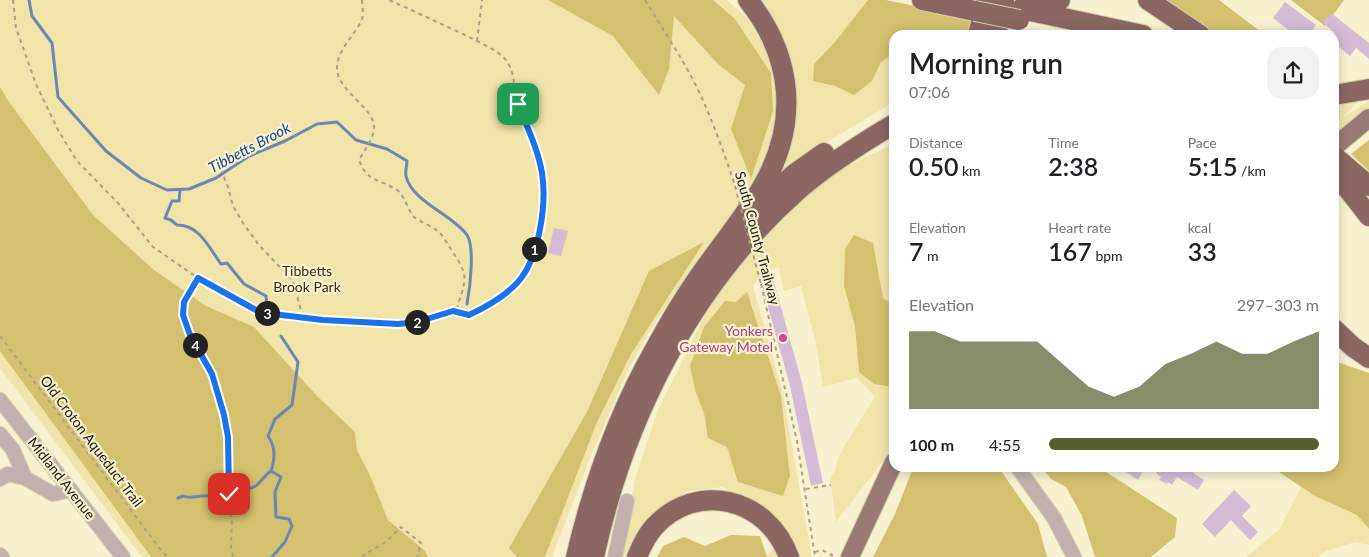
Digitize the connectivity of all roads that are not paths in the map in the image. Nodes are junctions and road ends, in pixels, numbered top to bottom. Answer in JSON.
{"nodes":[{"id":1,"x":748,"y":0,"type":"edge"},
{"id":2,"x":922,"y":0,"type":"edge"},
{"id":3,"x":1060,"y":0,"type":"edge"},
{"id":4,"x":1136,"y":0,"type":"edge"},
{"id":5,"x":1148,"y":0,"type":"edge"},
{"id":6,"x":980,"y":4,"type":"edge"},
{"id":7,"x":1013,"y":13,"type":"edge"},
{"id":8,"x":978,"y":30,"type":"edge"},
{"id":9,"x":997,"y":30,"type":"edge"},
{"id":10,"x":1076,"y":30,"type":"edge"},
{"id":11,"x":1114,"y":30,"type":"edge"},
{"id":12,"x":1176,"y":30,"type":"edge"},
{"id":13,"x":1193,"y":30,"type":"edge"},
{"id":14,"x":1369,"y":89,"type":"edge"},
{"id":15,"x":1339,"y":94,"type":"edge"},
{"id":16,"x":889,"y":112,"type":"edge"},
{"id":17,"x":1369,"y":118,"type":"edge"},
{"id":18,"x":889,"y":127,"type":"edge"},
{"id":19,"x":889,"y":136,"type":"edge"},
{"id":20,"x":852,"y":149,"type":"junction"},
{"id":21,"x":1339,"y":155,"type":"edge"},
{"id":22,"x":1339,"y":159,"type":"edge"},
{"id":23,"x":1339,"y":160,"type":"edge"},
{"id":24,"x":1339,"y":161,"type":"edge"},
{"id":25,"x":1369,"y":186,"type":"edge"},
{"id":26,"x":1369,"y":201,"type":"edge"},
{"id":27,"x":1369,"y":216,"type":"edge"},
{"id":28,"x":719,"y":250,"type":"junction"},
{"id":29,"x":1339,"y":334,"type":"edge"},
{"id":30,"x":1339,"y":351,"type":"edge"},
{"id":31,"x":1369,"y":358,"type":"edge"},
{"id":32,"x":1369,"y":369,"type":"edge"},
{"id":33,"x":0,"y":400,"type":"edge"},
{"id":34,"x":0,"y":434,"type":"edge"},
{"id":35,"x":889,"y":472,"type":"edge"},
{"id":36,"x":1021,"y":472,"type":"edge"},
{"id":37,"x":25,"y":478,"type":"junction"},
{"id":38,"x":0,"y":479,"type":"edge"},
{"id":39,"x":71,"y":490,"type":"junction"},
{"id":40,"x":626,"y":501,"type":"dead end"},
{"id":41,"x":591,"y":502,"type":"junction"},
{"id":42,"x":123,"y":557,"type":"edge"},
{"id":43,"x":564,"y":557,"type":"edge"},
{"id":44,"x":576,"y":557,"type":"edge"},
{"id":45,"x":594,"y":557,"type":"edge"},
{"id":46,"x":615,"y":557,"type":"edge"},
{"id":47,"x":637,"y":557,"type":"edge"},
{"id":48,"x":789,"y":557,"type":"edge"},
{"id":49,"x":850,"y":557,"type":"edge"},
{"id":50,"x":1074,"y":557,"type":"edge"}],
"edges":[{"from":1,"to":28,"type":"highway"},
{"from":2,"to":6,"type":"highway"},
{"from":3,"to":7,"type":"highway"},
{"from":4,"to":12,"type":"highway"},
{"from":5,"to":13,"type":"highway"},
{"from":6,"to":7,"type":"highway"},
{"from":6,"to":8,"type":"highway"},
{"from":7,"to":9,"type":"highway"},
{"from":7,"to":10,"type":"highway"},
{"from":7,"to":11,"type":"highway"},
{"from":14,"to":15,"type":"highway"},
{"from":16,"to":28,"type":"highway"},
{"from":17,"to":21,"type":"main road"},
{"from":18,"to":20,"type":"highway"},
{"from":19,"to":20,"type":"highway"},
{"from":20,"to":45,"type":"highway"},
{"from":22,"to":25,"type":"highway"},
{"from":23,"to":26,"type":"highway"},
{"from":24,"to":27,"type":"highway"},
{"from":28,"to":41,"type":"highway"},
{"from":29,"to":31,"type":"highway"},
{"from":30,"to":32,"type":"highway"},
{"from":33,"to":39,"type":"street","name":"Midland Avenue"},
{"from":34,"to":37,"type":"street"},
{"from":35,"to":49,"type":"main road"},
{"from":36,"to":50,"type":"street"},
{"from":37,"to":38,"type":"street"},
{"from":37,"to":39,"type":"street"},
{"from":39,"to":42,"type":"street","name":"Midland Avenue"},
{"from":40,"to":46,"type":"street"},
{"from":41,"to":43,"type":"highway"},
{"from":41,"to":44,"type":"highway"},
{"from":47,"to":48,"type":"highway"}]}
